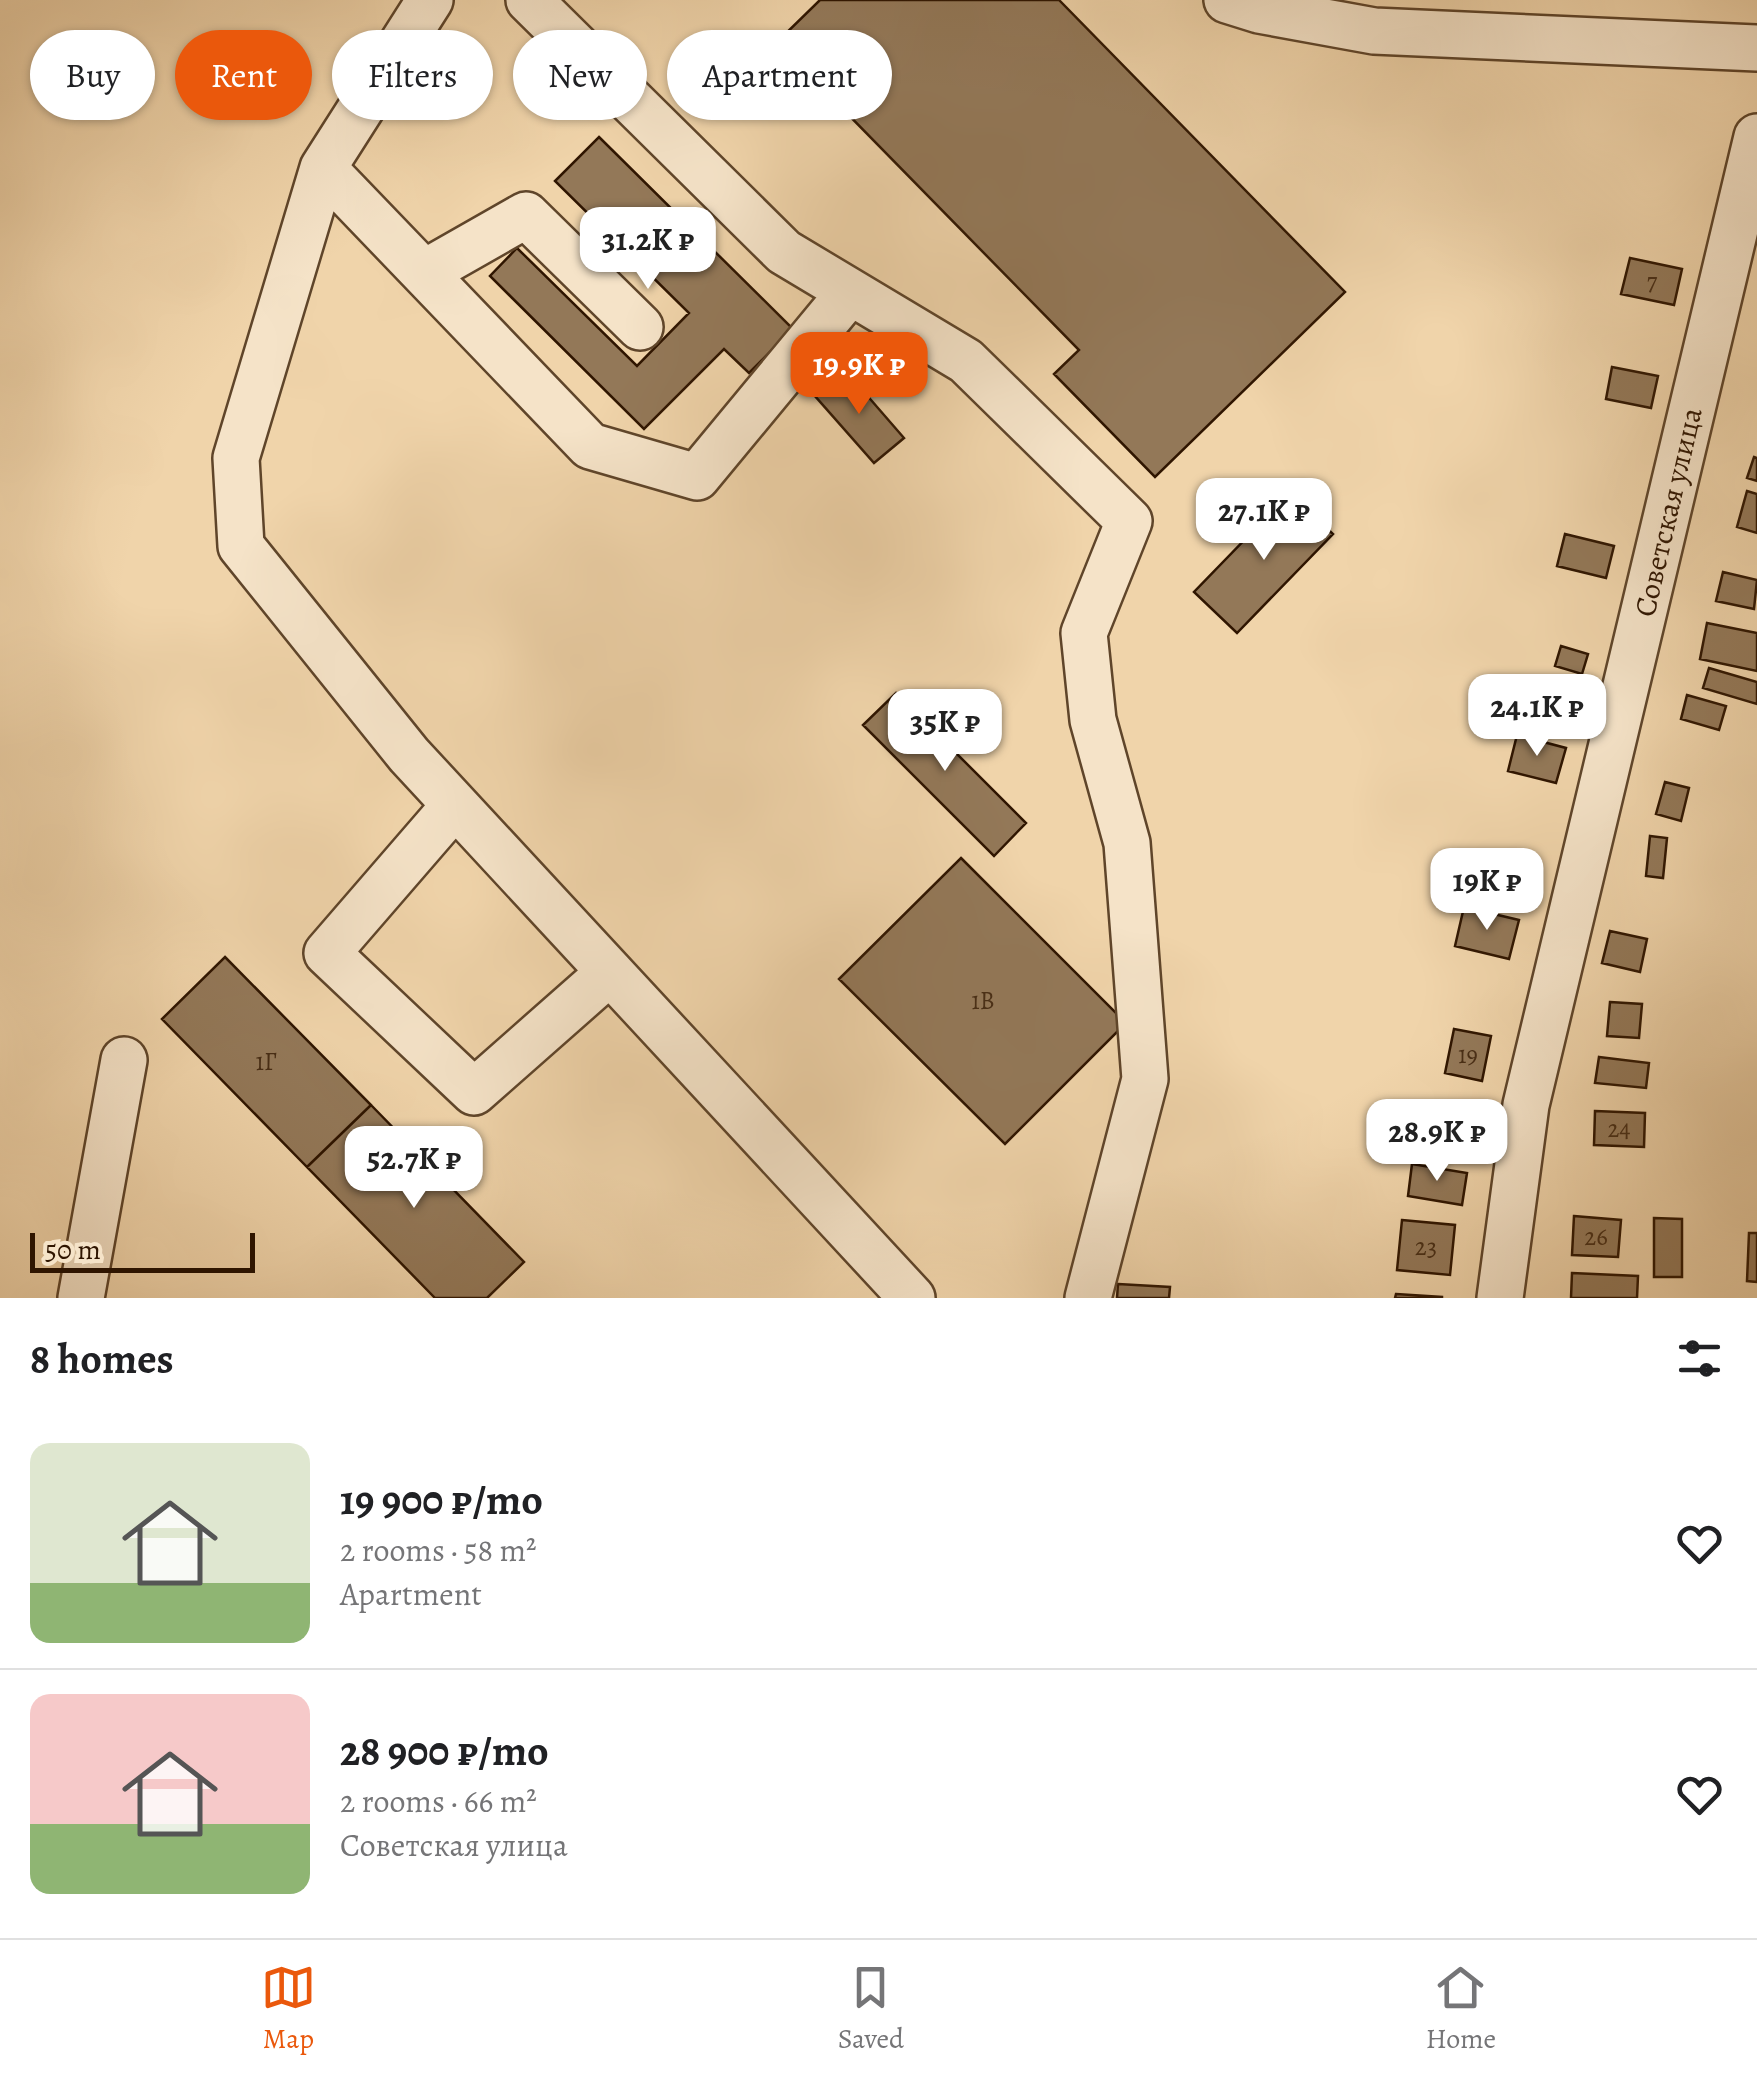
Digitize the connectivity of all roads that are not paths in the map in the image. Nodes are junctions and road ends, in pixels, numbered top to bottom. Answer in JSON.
{"nodes":[{"id":1,"x":430,"y":0,"type":"edge"},
{"id":2,"x":529,"y":0,"type":"edge"},
{"id":3,"x":1227,"y":0,"type":"edge"},
{"id":4,"x":1757,"y":48,"type":"edge"},
{"id":5,"x":1757,"y":137,"type":"edge"},
{"id":6,"x":323,"y":168,"type":"junction"},
{"id":7,"x":424,"y":273,"type":"junction"},
{"id":8,"x":850,"y":292,"type":"junction"},
{"id":9,"x":640,"y":328,"type":"dead end"},
{"id":10,"x":455,"y":805,"type":"junction"},
{"id":11,"x":610,"y":972,"type":"junction"},
{"id":12,"x":124,"y":1060,"type":"dead end"},
{"id":13,"x":81,"y":1298,"type":"edge"},
{"id":14,"x":912,"y":1298,"type":"edge"},
{"id":15,"x":1088,"y":1298,"type":"edge"},
{"id":16,"x":1500,"y":1298,"type":"edge"}],
"edges":[{"from":1,"to":6,"type":"street"},
{"from":2,"to":8,"type":"street"},
{"from":3,"to":4,"type":"street"},
{"from":5,"to":16,"type":"street","name":"Советская улица"},
{"from":6,"to":7,"type":"street"},
{"from":6,"to":10,"type":"street"},
{"from":7,"to":8,"type":"street"},
{"from":7,"to":9,"type":"street"},
{"from":8,"to":15,"type":"street"},
{"from":10,"to":11,"type":"street"},
{"from":10,"to":11,"type":"street"},
{"from":11,"to":14,"type":"street"},
{"from":12,"to":13,"type":"street"}]}
